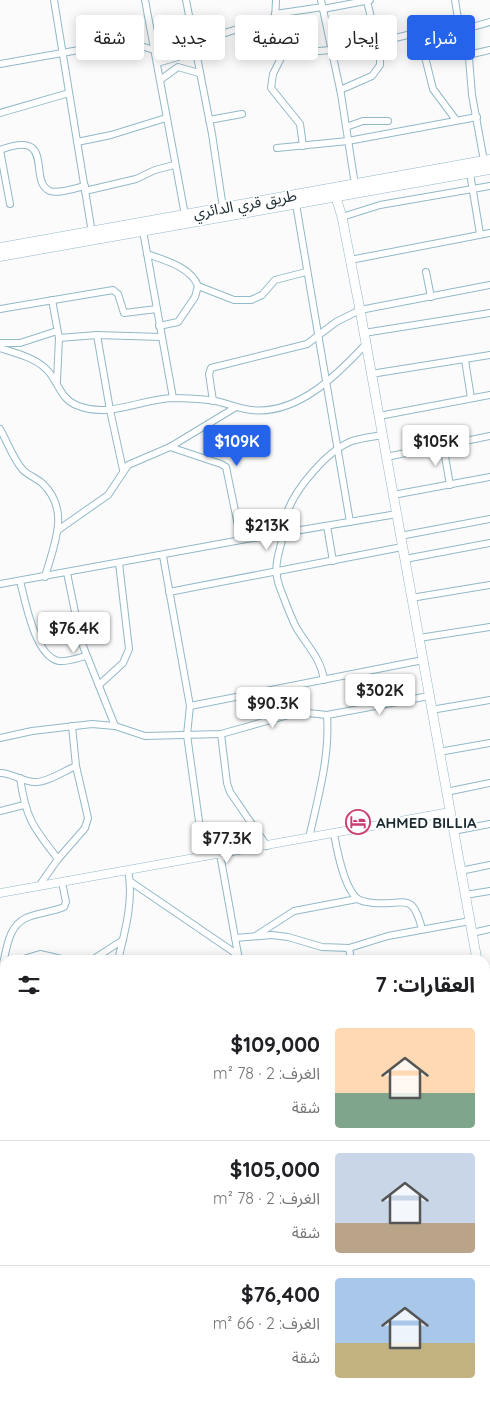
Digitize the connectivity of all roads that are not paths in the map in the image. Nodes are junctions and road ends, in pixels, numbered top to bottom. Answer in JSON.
{"nodes":[{"id":1,"x":54,"y":0,"type":"edge"},
{"id":2,"x":145,"y":0,"type":"edge"},
{"id":3,"x":186,"y":0,"type":"edge"},
{"id":4,"x":276,"y":0,"type":"edge"},
{"id":5,"x":369,"y":0,"type":"edge"},
{"id":6,"x":455,"y":0,"type":"edge"},
{"id":7,"x":353,"y":2,"type":"edge"},
{"id":8,"x":322,"y":5,"type":"edge"},
{"id":9,"x":188,"y":15,"type":"edge"},
{"id":10,"x":275,"y":15,"type":"edge"},
{"id":11,"x":279,"y":15,"type":"edge"},
{"id":12,"x":371,"y":15,"type":"edge"},
{"id":13,"x":458,"y":15,"type":"edge"},
{"id":14,"x":490,"y":22,"type":"edge"},
{"id":15,"x":475,"y":26,"type":"edge"},
{"id":16,"x":328,"y":35,"type":"edge"},
{"id":17,"x":154,"y":50,"type":"joint"},
{"id":18,"x":490,"y":50,"type":"edge"},
{"id":19,"x":63,"y":52,"type":"junction"},
{"id":20,"x":475,"y":53,"type":"edge"},
{"id":21,"x":156,"y":60,"type":"edge"},
{"id":22,"x":169,"y":60,"type":"edge"},
{"id":23,"x":196,"y":60,"type":"edge"},
{"id":24,"x":280,"y":60,"type":"edge"},
{"id":25,"x":333,"y":60,"type":"edge"},
{"id":26,"x":380,"y":60,"type":"edge"},
{"id":27,"x":426,"y":60,"type":"edge"},
{"id":28,"x":468,"y":60,"type":"edge"},
{"id":29,"x":0,"y":64,"type":"edge"},
{"id":30,"x":157,"y":64,"type":"junction"},
{"id":31,"x":199,"y":73,"type":"junction"},
{"id":32,"x":160,"y":80,"type":"junction"},
{"id":33,"x":340,"y":90,"type":"junction"},
{"id":34,"x":69,"y":93,"type":"junction"},
{"id":35,"x":0,"y":113,"type":"edge"},
{"id":36,"x":242,"y":114,"type":"dead end"},
{"id":37,"x":477,"y":117,"type":"junction"},
{"id":38,"x":166,"y":118,"type":"junction"},
{"id":39,"x":209,"y":120,"type":"junction"},
{"id":40,"x":456,"y":120,"type":"junction"},
{"id":41,"x":388,"y":121,"type":"dead end"},
{"id":42,"x":346,"y":128,"type":"junction"},
{"id":43,"x":348,"y":141,"type":"junction"},
{"id":44,"x":77,"y":142,"type":"junction"},
{"id":45,"x":303,"y":146,"type":"junction"},
{"id":46,"x":277,"y":148,"type":"dead end"},
{"id":47,"x":0,"y":150,"type":"edge"},
{"id":48,"x":488,"y":163,"type":"edge"},
{"id":49,"x":174,"y":165,"type":"junction"},
{"id":50,"x":470,"y":173,"type":"junction"},
{"id":51,"x":355,"y":185,"type":"junction"},
{"id":52,"x":490,"y":186,"type":"edge"},
{"id":53,"x":85,"y":189,"type":"junction"},
{"id":54,"x":473,"y":189,"type":"junction"},
{"id":55,"x":335,"y":193,"type":"junction"},
{"id":56,"x":10,"y":204,"type":"dead end"},
{"id":57,"x":296,"y":204,"type":"junction"},
{"id":58,"x":223,"y":208,"type":"junction"},
{"id":59,"x":185,"y":215,"type":"junction"},
{"id":60,"x":342,"y":217,"type":"junction"},
{"id":61,"x":143,"y":231,"type":"junction"},
{"id":62,"x":490,"y":232,"type":"edge"},
{"id":63,"x":480,"y":234,"type":"junction"},
{"id":64,"x":93,"y":235,"type":"junction"},
{"id":65,"x":0,"y":248,"type":"edge"},
{"id":66,"x":147,"y":254,"type":"junction"},
{"id":67,"x":0,"y":256,"type":"edge"},
{"id":68,"x":350,"y":260,"type":"junction"},
{"id":69,"x":306,"y":272,"type":"junction"},
{"id":70,"x":426,"y":272,"type":"dead end"},
{"id":71,"x":490,"y":285,"type":"edge"},
{"id":72,"x":198,"y":286,"type":"junction"},
{"id":73,"x":431,"y":297,"type":"junction"},
{"id":74,"x":52,"y":300,"type":"junction"},
{"id":75,"x":0,"y":309,"type":"edge"},
{"id":76,"x":157,"y":310,"type":"junction"},
{"id":77,"x":360,"y":310,"type":"junction"},
{"id":78,"x":490,"y":313,"type":"edge"},
{"id":79,"x":159,"y":326,"type":"junction"},
{"id":80,"x":319,"y":333,"type":"junction"},
{"id":81,"x":364,"y":333,"type":"junction"},
{"id":82,"x":58,"y":334,"type":"junction"},
{"id":83,"x":98,"y":335,"type":"junction"},
{"id":84,"x":161,"y":337,"type":"junction"},
{"id":85,"x":0,"y":343,"type":"edge"},
{"id":86,"x":366,"y":344,"type":"junction"},
{"id":87,"x":0,"y":348,"type":"edge"},
{"id":88,"x":490,"y":355,"type":"edge"},
{"id":89,"x":465,"y":360,"type":"junction"},
{"id":90,"x":371,"y":374,"type":"junction"},
{"id":91,"x":327,"y":382,"type":"junction"},
{"id":92,"x":57,"y":383,"type":"junction"},
{"id":93,"x":490,"y":394,"type":"edge"},
{"id":94,"x":173,"y":398,"type":"junction"},
{"id":95,"x":471,"y":398,"type":"junction"},
{"id":96,"x":213,"y":401,"type":"junction"},
{"id":97,"x":236,"y":406,"type":"junction"},
{"id":98,"x":110,"y":410,"type":"junction"},
{"id":99,"x":379,"y":416,"type":"junction"},
{"id":100,"x":0,"y":429,"type":"edge"},
{"id":101,"x":382,"y":435,"type":"junction"},
{"id":102,"x":490,"y":436,"type":"edge"},
{"id":103,"x":443,"y":445,"type":"junction"},
{"id":104,"x":170,"y":447,"type":"junction"},
{"id":105,"x":338,"y":449,"type":"junction"},
{"id":106,"x":386,"y":457,"type":"junction"},
{"id":107,"x":123,"y":470,"type":"junction"},
{"id":108,"x":490,"y":477,"type":"edge"},
{"id":109,"x":450,"y":485,"type":"junction"},
{"id":110,"x":393,"y":495,"type":"junction"},
{"id":111,"x":397,"y":514,"type":"junction"},
{"id":112,"x":490,"y":519,"type":"edge"},
{"id":113,"x":350,"y":522,"type":"junction"},
{"id":114,"x":327,"y":526,"type":"junction"},
{"id":115,"x":58,"y":530,"type":"junction"},
{"id":116,"x":284,"y":534,"type":"junction"},
{"id":117,"x":400,"y":536,"type":"junction"},
{"id":118,"x":240,"y":540,"type":"junction"},
{"id":119,"x":490,"y":543,"type":"edge"},
{"id":120,"x":402,"y":547,"type":"junction"},
{"id":121,"x":163,"y":556,"type":"junction"},
{"id":122,"x":405,"y":559,"type":"junction"},
{"id":123,"x":333,"y":561,"type":"junction"},
{"id":124,"x":120,"y":564,"type":"junction"},
{"id":125,"x":67,"y":573,"type":"junction"},
{"id":126,"x":275,"y":573,"type":"junction"},
{"id":127,"x":45,"y":577,"type":"junction"},
{"id":128,"x":20,"y":581,"type":"junction"},
{"id":129,"x":0,"y":584,"type":"edge"},
{"id":130,"x":490,"y":585,"type":"edge"},
{"id":131,"x":170,"y":592,"type":"junction"},
{"id":132,"x":412,"y":598,"type":"junction"},
{"id":133,"x":490,"y":627,"type":"edge"},
{"id":134,"x":419,"y":638,"type":"junction"},
{"id":135,"x":86,"y":656,"type":"junction"},
{"id":136,"x":423,"y":660,"type":"junction"},
{"id":137,"x":324,"y":680,"type":"junction"},
{"id":138,"x":99,"y":685,"type":"junction"},
{"id":139,"x":429,"y":696,"type":"junction"},
{"id":140,"x":490,"y":700,"type":"edge"},
{"id":141,"x":190,"y":706,"type":"junction"},
{"id":142,"x":432,"y":710,"type":"junction"},
{"id":143,"x":327,"y":715,"type":"junction"},
{"id":144,"x":72,"y":726,"type":"junction"},
{"id":145,"x":115,"y":726,"type":"junction"},
{"id":146,"x":221,"y":734,"type":"junction"},
{"id":147,"x":187,"y":735,"type":"junction"},
{"id":148,"x":0,"y":738,"type":"edge"},
{"id":149,"x":490,"y":742,"type":"edge"},
{"id":150,"x":439,"y":752,"type":"junction"},
{"id":151,"x":76,"y":766,"type":"junction"},
{"id":152,"x":0,"y":773,"type":"edge"},
{"id":153,"x":20,"y":778,"type":"junction"},
{"id":154,"x":490,"y":783,"type":"edge"},
{"id":155,"x":446,"y":792,"type":"junction"},
{"id":156,"x":24,"y":805,"type":"junction"},
{"id":157,"x":0,"y":811,"type":"edge"},
{"id":158,"x":450,"y":812,"type":"junction"},
{"id":159,"x":490,"y":824,"type":"edge"},
{"id":160,"x":453,"y":831,"type":"junction"},
{"id":161,"x":334,"y":834,"type":"junction"},
{"id":162,"x":309,"y":838,"type":"junction"},
{"id":163,"x":267,"y":846,"type":"junction"},
{"id":164,"x":220,"y":854,"type":"junction"},
{"id":165,"x":204,"y":857,"type":"junction"},
{"id":166,"x":58,"y":859,"type":"junction"},
{"id":167,"x":490,"y":865,"type":"edge"},
{"id":168,"x":128,"y":870,"type":"junction"},
{"id":169,"x":460,"y":871,"type":"junction"},
{"id":170,"x":62,"y":882,"type":"junction"},
{"id":171,"x":131,"y":882,"type":"junction"},
{"id":172,"x":39,"y":886,"type":"junction"},
{"id":173,"x":490,"y":890,"type":"edge"},
{"id":174,"x":0,"y":892,"type":"edge"},
{"id":175,"x":465,"y":895,"type":"junction"},
{"id":176,"x":357,"y":899,"type":"junction"},
{"id":177,"x":470,"y":921,"type":"junction"},
{"id":178,"x":422,"y":929,"type":"junction"},
{"id":179,"x":490,"y":929,"type":"edge"},
{"id":180,"x":472,"y":933,"type":"junction"},
{"id":181,"x":257,"y":935,"type":"junction"},
{"id":182,"x":235,"y":938,"type":"junction"},
{"id":183,"x":123,"y":940,"type":"junction"},
{"id":184,"x":349,"y":948,"type":"junction"},
{"id":185,"x":5,"y":955,"type":"edge"},
{"id":186,"x":100,"y":955,"type":"edge"},
{"id":187,"x":119,"y":955,"type":"edge"},
{"id":188,"x":234,"y":955,"type":"edge"},
{"id":189,"x":238,"y":955,"type":"edge"},
{"id":190,"x":350,"y":955,"type":"edge"},
{"id":191,"x":476,"y":955,"type":"edge"}],
"edges":[{"from":1,"to":19,"type":"street"},
{"from":2,"to":17,"type":"street"},
{"from":3,"to":9,"type":"street"},
{"from":4,"to":10,"type":"street"},
{"from":5,"to":7,"type":"street"},
{"from":5,"to":12,"type":"street"},
{"from":6,"to":13,"type":"street"},
{"from":7,"to":8,"type":"street"},
{"from":8,"to":11,"type":"street"},
{"from":8,"to":16,"type":"street"},
{"from":14,"to":15,"type":"street"},
{"from":17,"to":19,"type":"street"},
{"from":18,"to":20,"type":"street"},
{"from":19,"to":29,"type":"street"},
{"from":19,"to":34,"type":"street"},
{"from":21,"to":30,"type":"street"},
{"from":22,"to":30,"type":"street"},
{"from":23,"to":31,"type":"street"},
{"from":24,"to":45,"type":"street"},
{"from":25,"to":33,"type":"street"},
{"from":26,"to":33,"type":"street"},
{"from":27,"to":40,"type":"street"},
{"from":28,"to":37,"type":"street"},
{"from":30,"to":32,"type":"street"},
{"from":31,"to":32,"type":"street"},
{"from":31,"to":39,"type":"street"},
{"from":32,"to":38,"type":"street"},
{"from":33,"to":42,"type":"street"},
{"from":34,"to":35,"type":"street"},
{"from":34,"to":44,"type":"street"},
{"from":36,"to":39,"type":"street"},
{"from":37,"to":40,"type":"street"},
{"from":37,"to":48,"type":"street"},
{"from":38,"to":44,"type":"street"},
{"from":38,"to":49,"type":"street"},
{"from":39,"to":58,"type":"street"},
{"from":40,"to":43,"type":"street"},
{"from":41,"to":42,"type":"street"},
{"from":42,"to":43,"type":"street"},
{"from":43,"to":45,"type":"street"},
{"from":43,"to":51,"type":"street"},
{"from":44,"to":53,"type":"street"},
{"from":45,"to":46,"type":"street"},
{"from":47,"to":53,"type":"street"},
{"from":47,"to":56,"type":"street"},
{"from":48,"to":50,"type":"highway","name":"طريق قري الدائري"},
{"from":48,"to":51,"type":"highway","name":"طريق قري الدائري"},
{"from":49,"to":53,"type":"street"},
{"from":49,"to":59,"type":"street"},
{"from":50,"to":54,"type":"street"},
{"from":50,"to":55,"type":"highway","name":"طريق قري الدائري"},
{"from":51,"to":55,"type":"highway","name":"طريق قري الدائري"},
{"from":52,"to":54,"type":"street"},
{"from":53,"to":64,"type":"street"},
{"from":54,"to":60,"type":"street"},
{"from":54,"to":63,"type":"street"},
{"from":55,"to":57,"type":"highway","name":"طريق قري الدائري"},
{"from":55,"to":58,"type":"highway","name":"طريق قري الدائري"},
{"from":55,"to":60,"type":"main road"},
{"from":57,"to":61,"type":"highway","name":"طريق قري الدائري"},
{"from":57,"to":69,"type":"street"},
{"from":58,"to":59,"type":"highway","name":"طريق قري الدائري"},
{"from":59,"to":64,"type":"highway","name":"طريق قري الدائري"},
{"from":60,"to":68,"type":"main road"},
{"from":61,"to":64,"type":"highway","name":"طريق قري الدائري"},
{"from":61,"to":66,"type":"street"},
{"from":62,"to":63,"type":"street"},
{"from":63,"to":68,"type":"street"},
{"from":64,"to":65,"type":"highway","name":"طريق قري الدائري"},
{"from":64,"to":67,"type":"highway","name":"طريق قري الدائري"},
{"from":66,"to":72,"type":"street"},
{"from":66,"to":76,"type":"street"},
{"from":68,"to":77,"type":"main road"},
{"from":69,"to":72,"type":"street"},
{"from":69,"to":80,"type":"street"},
{"from":70,"to":73,"type":"street"},
{"from":71,"to":73,"type":"street"},
{"from":72,"to":79,"type":"street"},
{"from":73,"to":77,"type":"street"},
{"from":74,"to":75,"type":"street"},
{"from":74,"to":76,"type":"street"},
{"from":74,"to":82,"type":"street"},
{"from":76,"to":79,"type":"street"},
{"from":77,"to":80,"type":"street"},
{"from":77,"to":81,"type":"main road"},
{"from":78,"to":81,"type":"street"},
{"from":79,"to":84,"type":"street"},
{"from":80,"to":91,"type":"street"},
{"from":80,"to":96,"type":"street"},
{"from":81,"to":86,"type":"main road"},
{"from":82,"to":83,"type":"street"},
{"from":82,"to":85,"type":"street"},
{"from":82,"to":92,"type":"street"},
{"from":83,"to":84,"type":"street"},
{"from":83,"to":98,"type":"street"},
{"from":84,"to":94,"type":"street"},
{"from":86,"to":90,"type":"main road"},
{"from":86,"to":91,"type":"street"},
{"from":87,"to":92,"type":"street"},
{"from":88,"to":89,"type":"street"},
{"from":89,"to":90,"type":"street"},
{"from":89,"to":95,"type":"street"},
{"from":90,"to":99,"type":"main road"},
{"from":91,"to":97,"type":"street"},
{"from":91,"to":105,"type":"street"},
{"from":92,"to":98,"type":"street"},
{"from":93,"to":95,"type":"street"},
{"from":94,"to":96,"type":"street"},
{"from":94,"to":98,"type":"street"},
{"from":95,"to":99,"type":"street"},
{"from":96,"to":97,"type":"street"},
{"from":97,"to":104,"type":"street"},
{"from":98,"to":107,"type":"street"},
{"from":99,"to":101,"type":"main road"},
{"from":100,"to":115,"type":"street"},
{"from":101,"to":105,"type":"street"},
{"from":101,"to":106,"type":"main road"},
{"from":102,"to":103,"type":"street"},
{"from":103,"to":106,"type":"street"},
{"from":103,"to":109,"type":"street"},
{"from":104,"to":107,"type":"street"},
{"from":104,"to":118,"type":"street"},
{"from":105,"to":113,"type":"street"},
{"from":105,"to":116,"type":"street"},
{"from":106,"to":110,"type":"main road"},
{"from":107,"to":115,"type":"street"},
{"from":108,"to":109,"type":"street"},
{"from":109,"to":110,"type":"street"},
{"from":110,"to":111,"type":"main road"},
{"from":111,"to":113,"type":"street"},
{"from":111,"to":117,"type":"main road"},
{"from":112,"to":117,"type":"street"},
{"from":113,"to":114,"type":"street"},
{"from":114,"to":116,"type":"street"},
{"from":114,"to":123,"type":"street"},
{"from":115,"to":127,"type":"street"},
{"from":116,"to":118,"type":"street"},
{"from":116,"to":126,"type":"street"},
{"from":117,"to":120,"type":"main road"},
{"from":118,"to":121,"type":"street"},
{"from":119,"to":122,"type":"street"},
{"from":120,"to":122,"type":"main road"},
{"from":120,"to":123,"type":"street"},
{"from":121,"to":124,"type":"street"},
{"from":121,"to":131,"type":"street"},
{"from":122,"to":132,"type":"main road"},
{"from":123,"to":126,"type":"street"},
{"from":124,"to":125,"type":"street"},
{"from":124,"to":138,"type":"street"},
{"from":125,"to":127,"type":"street"},
{"from":125,"to":135,"type":"street"},
{"from":126,"to":131,"type":"street"},
{"from":126,"to":137,"type":"street"},
{"from":127,"to":128,"type":"street"},
{"from":128,"to":129,"type":"street"},
{"from":128,"to":135,"type":"street"},
{"from":130,"to":132,"type":"street"},
{"from":131,"to":141,"type":"street"},
{"from":132,"to":134,"type":"main road"},
{"from":133,"to":134,"type":"street"},
{"from":134,"to":136,"type":"main road"},
{"from":135,"to":138,"type":"street"},
{"from":136,"to":137,"type":"street"},
{"from":136,"to":139,"type":"main road"},
{"from":137,"to":141,"type":"street"},
{"from":138,"to":145,"type":"street"},
{"from":139,"to":142,"type":"main road"},
{"from":139,"to":143,"type":"street"},
{"from":140,"to":142,"type":"street"},
{"from":141,"to":147,"type":"street"},
{"from":142,"to":150,"type":"main road"},
{"from":143,"to":146,"type":"street"},
{"from":143,"to":162,"type":"street"},
{"from":144,"to":145,"type":"street"},
{"from":144,"to":148,"type":"street"},
{"from":144,"to":151,"type":"street"},
{"from":145,"to":147,"type":"street"},
{"from":146,"to":147,"type":"street"},
{"from":146,"to":163,"type":"street"},
{"from":147,"to":165,"type":"street"},
{"from":149,"to":150,"type":"street"},
{"from":150,"to":155,"type":"main road"},
{"from":151,"to":153,"type":"street"},
{"from":151,"to":166,"type":"street"},
{"from":152,"to":153,"type":"street"},
{"from":153,"to":156,"type":"street"},
{"from":154,"to":155,"type":"street"},
{"from":155,"to":158,"type":"main road"},
{"from":156,"to":157,"type":"street"},
{"from":156,"to":166,"type":"street"},
{"from":158,"to":160,"type":"main road"},
{"from":158,"to":161,"type":"street"},
{"from":159,"to":160,"type":"street"},
{"from":160,"to":169,"type":"main road"},
{"from":161,"to":162,"type":"street"},
{"from":161,"to":176,"type":"street"},
{"from":162,"to":163,"type":"street"},
{"from":163,"to":164,"type":"street"},
{"from":164,"to":165,"type":"street"},
{"from":164,"to":182,"type":"street"},
{"from":165,"to":168,"type":"street"},
{"from":166,"to":172,"type":"street"},
{"from":167,"to":169,"type":"street"},
{"from":168,"to":170,"type":"street"},
{"from":168,"to":171,"type":"street"},
{"from":169,"to":175,"type":"main road"},
{"from":170,"to":172,"type":"street"},
{"from":170,"to":185,"type":"street"},
{"from":171,"to":183,"type":"street"},
{"from":171,"to":188,"type":"street"},
{"from":172,"to":174,"type":"street"},
{"from":173,"to":175,"type":"street"},
{"from":175,"to":177,"type":"main road"},
{"from":176,"to":178,"type":"street"},
{"from":176,"to":181,"type":"street"},
{"from":177,"to":178,"type":"street"},
{"from":177,"to":180,"type":"main road"},
{"from":178,"to":184,"type":"street"},
{"from":179,"to":180,"type":"street"},
{"from":180,"to":191,"type":"main road"},
{"from":181,"to":182,"type":"street"},
{"from":181,"to":184,"type":"street"},
{"from":182,"to":189,"type":"street"},
{"from":183,"to":186,"type":"street"},
{"from":183,"to":187,"type":"street"},
{"from":184,"to":190,"type":"street"}]}
